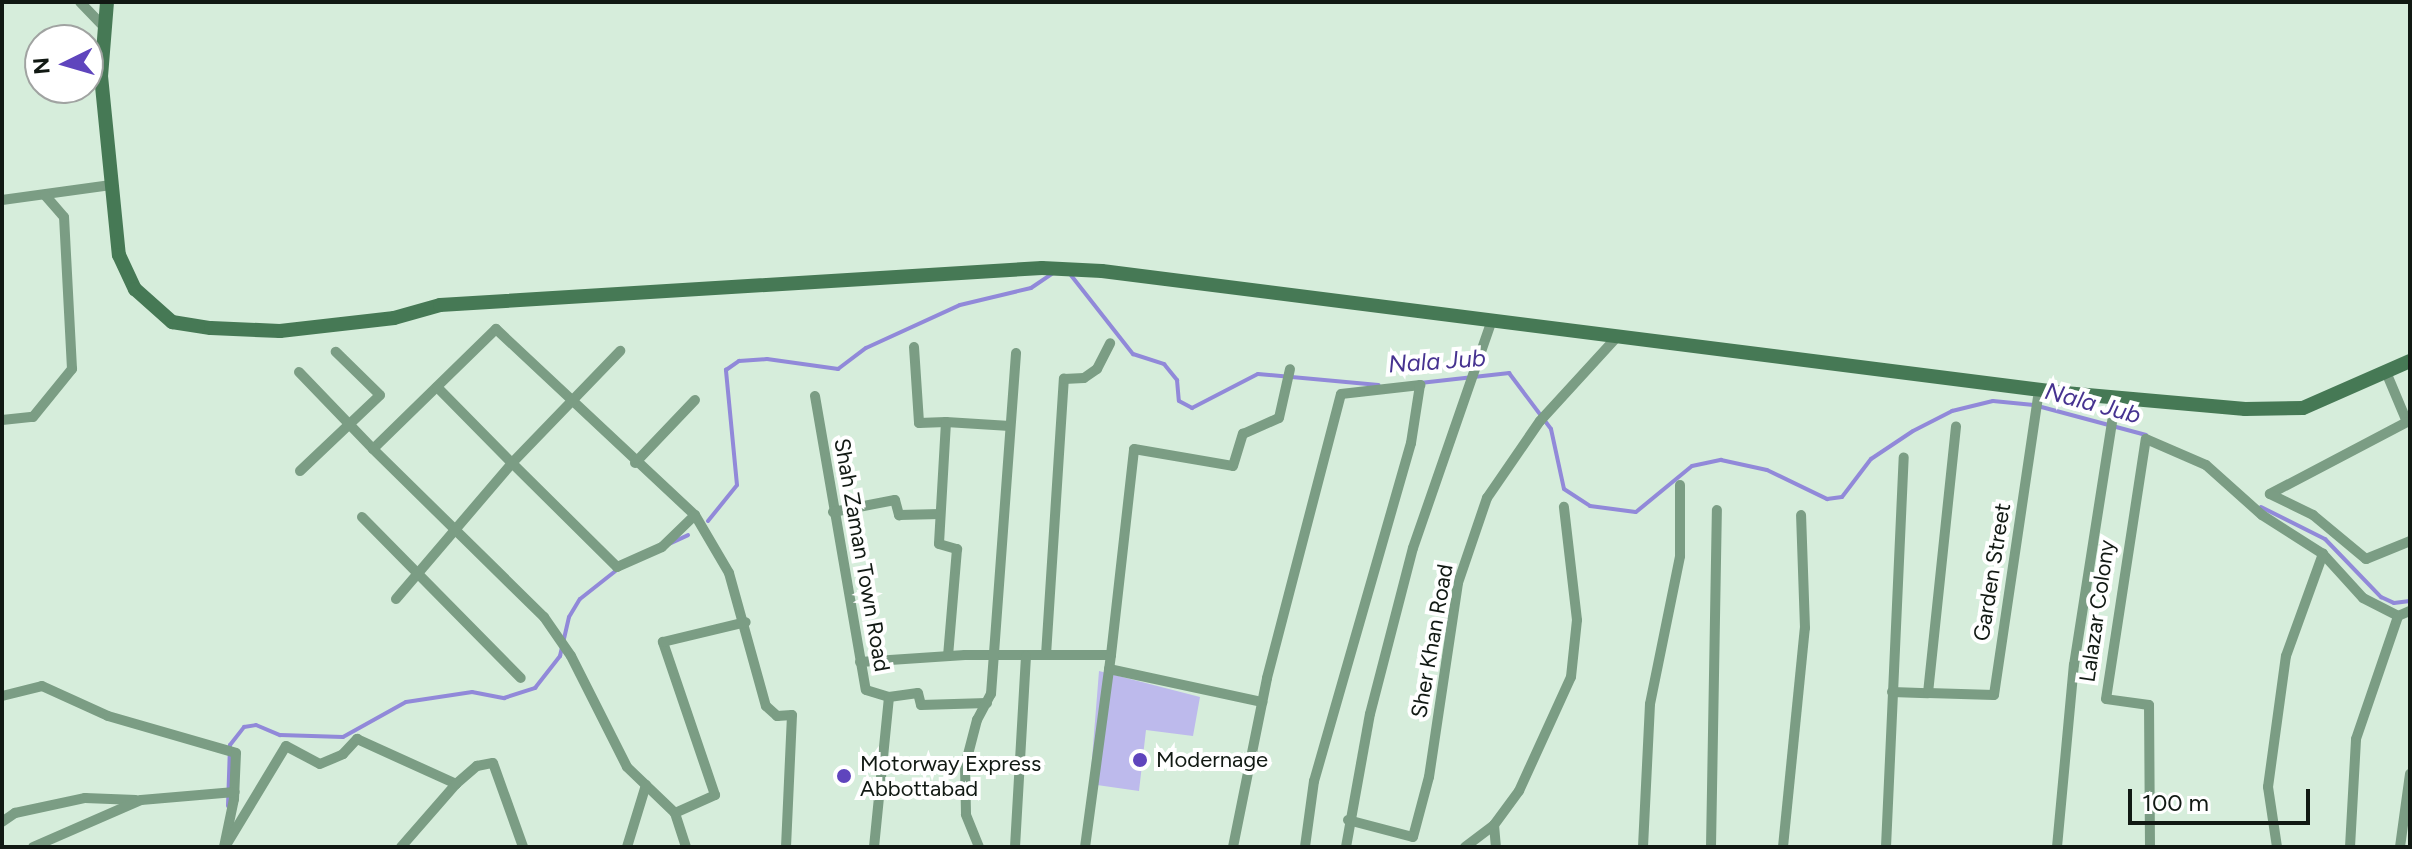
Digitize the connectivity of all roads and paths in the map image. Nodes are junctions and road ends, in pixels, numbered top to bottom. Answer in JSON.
{"nodes":[{"id":1,"x":80,"y":2,"type":"edge"},
{"id":2,"x":107,"y":2,"type":"edge"},
{"id":3,"x":101,"y":24,"type":"edge"},
{"id":4,"x":104,"y":27,"type":"edge"},
{"id":5,"x":104,"y":104,"type":"edge"},
{"id":6,"x":111,"y":185,"type":"junction"},
{"id":7,"x":45,"y":195,"type":"junction"},
{"id":8,"x":2,"y":200,"type":"edge"},
{"id":9,"x":1492,"y":320,"type":"junction"},
{"id":10,"x":1617,"y":337,"type":"junction"},
{"id":11,"x":1110,"y":343,"type":"dead end"},
{"id":12,"x":914,"y":347,"type":"dead end"},
{"id":13,"x":620,"y":351,"type":"dead end"},
{"id":14,"x":336,"y":352,"type":"dead end"},
{"id":15,"x":1016,"y":353,"type":"dead end"},
{"id":16,"x":2410,"y":361,"type":"edge"},
{"id":17,"x":1290,"y":369,"type":"dead end"},
{"id":18,"x":299,"y":372,"type":"dead end"},
{"id":19,"x":2386,"y":372,"type":"junction"},
{"id":20,"x":437,"y":387,"type":"junction"},
{"id":21,"x":2039,"y":390,"type":"junction"},
{"id":22,"x":815,"y":396,"type":"dead end"},
{"id":23,"x":2116,"y":397,"type":"junction"},
{"id":24,"x":570,"y":400,"type":"junction"},
{"id":25,"x":695,"y":400,"type":"dead end"},
{"id":26,"x":2,"y":420,"type":"edge"},
{"id":27,"x":946,"y":422,"type":"junction"},
{"id":28,"x":350,"y":425,"type":"junction"},
{"id":29,"x":2409,"y":425,"type":"edge"},
{"id":30,"x":1010,"y":426,"type":"junction"},
{"id":31,"x":1956,"y":426,"type":"dead end"},
{"id":32,"x":373,"y":449,"type":"junction"},
{"id":33,"x":1904,"y":457,"type":"dead end"},
{"id":34,"x":512,"y":463,"type":"junction"},
{"id":35,"x":635,"y":463,"type":"junction"},
{"id":36,"x":300,"y":471,"type":"dead end"},
{"id":37,"x":1680,"y":485,"type":"dead end"},
{"id":38,"x":1564,"y":507,"type":"dead end"},
{"id":39,"x":1717,"y":510,"type":"dead end"},
{"id":40,"x":833,"y":512,"type":"junction"},
{"id":41,"x":940,"y":514,"type":"junction"},
{"id":42,"x":695,"y":515,"type":"junction"},
{"id":43,"x":1801,"y":515,"type":"dead end"},
{"id":44,"x":362,"y":517,"type":"dead end"},
{"id":45,"x":453,"y":527,"type":"junction"},
{"id":46,"x":2410,"y":541,"type":"edge"},
{"id":47,"x":2323,"y":554,"type":"junction"},
{"id":48,"x":415,"y":574,"type":"junction"},
{"id":49,"x":396,"y":599,"type":"dead end"},
{"id":50,"x":2410,"y":611,"type":"edge"},
{"id":51,"x":2398,"y":616,"type":"junction"},
{"id":52,"x":746,"y":622,"type":"junction"},
{"id":53,"x":993,"y":655,"type":"junction"},
{"id":54,"x":1046,"y":655,"type":"junction"},
{"id":55,"x":1111,"y":655,"type":"junction"},
{"id":56,"x":948,"y":656,"type":"junction"},
{"id":57,"x":1026,"y":656,"type":"junction"},
{"id":58,"x":860,"y":662,"type":"junction"},
{"id":59,"x":1109,"y":669,"type":"junction"},
{"id":60,"x":521,"y":678,"type":"dead end"},
{"id":61,"x":1892,"y":692,"type":"junction"},
{"id":62,"x":1928,"y":693,"type":"junction"},
{"id":63,"x":2,"y":696,"type":"edge"},
{"id":64,"x":889,"y":697,"type":"junction"},
{"id":65,"x":1262,"y":702,"type":"junction"},
{"id":66,"x":987,"y":703,"type":"junction"},
{"id":67,"x":2410,"y":774,"type":"edge"},
{"id":68,"x":456,"y":784,"type":"junction"},
{"id":69,"x":646,"y":785,"type":"junction"},
{"id":70,"x":235,"y":792,"type":"junction"},
{"id":71,"x":141,"y":800,"type":"junction"},
{"id":72,"x":675,"y":813,"type":"junction"},
{"id":73,"x":1348,"y":820,"type":"junction"},
{"id":74,"x":2,"y":822,"type":"edge"},
{"id":75,"x":1494,"y":825,"type":"junction"},
{"id":76,"x":1411,"y":842,"type":"edge"},
{"id":77,"x":33,"y":847,"type":"edge"},
{"id":78,"x":224,"y":847,"type":"edge"},
{"id":79,"x":401,"y":847,"type":"edge"},
{"id":80,"x":523,"y":847,"type":"edge"},
{"id":81,"x":627,"y":847,"type":"edge"},
{"id":82,"x":686,"y":847,"type":"edge"},
{"id":83,"x":786,"y":847,"type":"edge"},
{"id":84,"x":874,"y":847,"type":"edge"},
{"id":85,"x":979,"y":847,"type":"edge"},
{"id":86,"x":1015,"y":847,"type":"edge"},
{"id":87,"x":1085,"y":847,"type":"edge"},
{"id":88,"x":1233,"y":847,"type":"edge"},
{"id":89,"x":1305,"y":847,"type":"edge"},
{"id":90,"x":1346,"y":847,"type":"edge"},
{"id":91,"x":1465,"y":847,"type":"edge"},
{"id":92,"x":1496,"y":847,"type":"edge"},
{"id":93,"x":1643,"y":847,"type":"edge"},
{"id":94,"x":1711,"y":847,"type":"edge"},
{"id":95,"x":1783,"y":847,"type":"edge"},
{"id":96,"x":1886,"y":847,"type":"edge"},
{"id":97,"x":2057,"y":847,"type":"edge"},
{"id":98,"x":2150,"y":847,"type":"edge"},
{"id":99,"x":2277,"y":847,"type":"edge"},
{"id":100,"x":2350,"y":847,"type":"edge"},
{"id":101,"x":2400,"y":847,"type":"edge"}],
"edges":[{"from":1,"to":3,"type":"street"},
{"from":2,"to":4,"type":"street"},
{"from":5,"to":6,"type":"street"},
{"from":6,"to":7,"type":"street"},
{"from":6,"to":9,"type":"street"},
{"from":7,"to":8,"type":"street"},
{"from":7,"to":26,"type":"street"},
{"from":9,"to":10,"type":"street"},
{"from":9,"to":73,"type":"street","name":"Sher Khan Road"},
{"from":10,"to":21,"type":"street"},
{"from":10,"to":76,"type":"street","name":"Sher Khan Road"},
{"from":11,"to":54,"type":"street"},
{"from":12,"to":27,"type":"street"},
{"from":13,"to":24,"type":"street"},
{"from":14,"to":28,"type":"street"},
{"from":15,"to":30,"type":"street"},
{"from":16,"to":19,"type":"street"},
{"from":17,"to":55,"type":"street"},
{"from":18,"to":28,"type":"street"},
{"from":19,"to":23,"type":"street"},
{"from":19,"to":29,"type":"street"},
{"from":20,"to":24,"type":"street"},
{"from":20,"to":32,"type":"street"},
{"from":20,"to":34,"type":"street"},
{"from":21,"to":23,"type":"street"},
{"from":21,"to":62,"type":"street","name":"Garden Street"},
{"from":22,"to":40,"type":"street","name":"Shah Zaman Town Road"},
{"from":23,"to":97,"type":"street"},
{"from":24,"to":34,"type":"street"},
{"from":24,"to":35,"type":"street"},
{"from":25,"to":35,"type":"street"},
{"from":27,"to":30,"type":"street"},
{"from":27,"to":41,"type":"street"},
{"from":28,"to":32,"type":"street"},
{"from":28,"to":36,"type":"street"},
{"from":29,"to":46,"type":"street"},
{"from":30,"to":53,"type":"street"},
{"from":31,"to":62,"type":"street"},
{"from":32,"to":45,"type":"street"},
{"from":33,"to":61,"type":"street"},
{"from":34,"to":42,"type":"street"},
{"from":34,"to":45,"type":"street"},
{"from":35,"to":42,"type":"street"},
{"from":37,"to":93,"type":"street"},
{"from":38,"to":75,"type":"street"},
{"from":39,"to":94,"type":"street"},
{"from":40,"to":41,"type":"street"},
{"from":40,"to":58,"type":"street","name":"Shah Zaman Town Road"},
{"from":41,"to":56,"type":"street"},
{"from":42,"to":52,"type":"street"},
{"from":43,"to":95,"type":"street"},
{"from":44,"to":48,"type":"street"},
{"from":45,"to":48,"type":"street"},
{"from":45,"to":69,"type":"street"},
{"from":47,"to":51,"type":"street"},
{"from":47,"to":98,"type":"street","name":"Lalazar Colony"},
{"from":47,"to":99,"type":"street"},
{"from":48,"to":49,"type":"street"},
{"from":48,"to":60,"type":"street"},
{"from":50,"to":51,"type":"street"},
{"from":51,"to":100,"type":"street"},
{"from":52,"to":72,"type":"street"},
{"from":52,"to":83,"type":"street"},
{"from":53,"to":56,"type":"street"},
{"from":53,"to":57,"type":"street"},
{"from":53,"to":66,"type":"street"},
{"from":54,"to":55,"type":"street"},
{"from":54,"to":57,"type":"street"},
{"from":55,"to":59,"type":"street"},
{"from":56,"to":58,"type":"street"},
{"from":57,"to":86,"type":"street"},
{"from":58,"to":64,"type":"street","name":"Shah Zaman Town Road"},
{"from":59,"to":65,"type":"street"},
{"from":59,"to":87,"type":"street"},
{"from":61,"to":62,"type":"street","name":"Garden Street"},
{"from":61,"to":96,"type":"street"},
{"from":63,"to":70,"type":"street"},
{"from":64,"to":66,"type":"street"},
{"from":64,"to":84,"type":"street","name":"Shah Zaman Town Road"},
{"from":65,"to":88,"type":"street"},
{"from":65,"to":89,"type":"street"},
{"from":66,"to":85,"type":"street"},
{"from":67,"to":101,"type":"street"},
{"from":68,"to":78,"type":"street"},
{"from":68,"to":79,"type":"street"},
{"from":68,"to":80,"type":"street"},
{"from":69,"to":72,"type":"street"},
{"from":69,"to":81,"type":"street"},
{"from":70,"to":71,"type":"street"},
{"from":70,"to":78,"type":"street"},
{"from":71,"to":74,"type":"street"},
{"from":71,"to":77,"type":"street"},
{"from":72,"to":82,"type":"street"},
{"from":73,"to":76,"type":"street","name":"Sher Khan Road"},
{"from":73,"to":90,"type":"street","name":"Sher Khan Road"},
{"from":75,"to":91,"type":"street"},
{"from":75,"to":92,"type":"street"}]}
